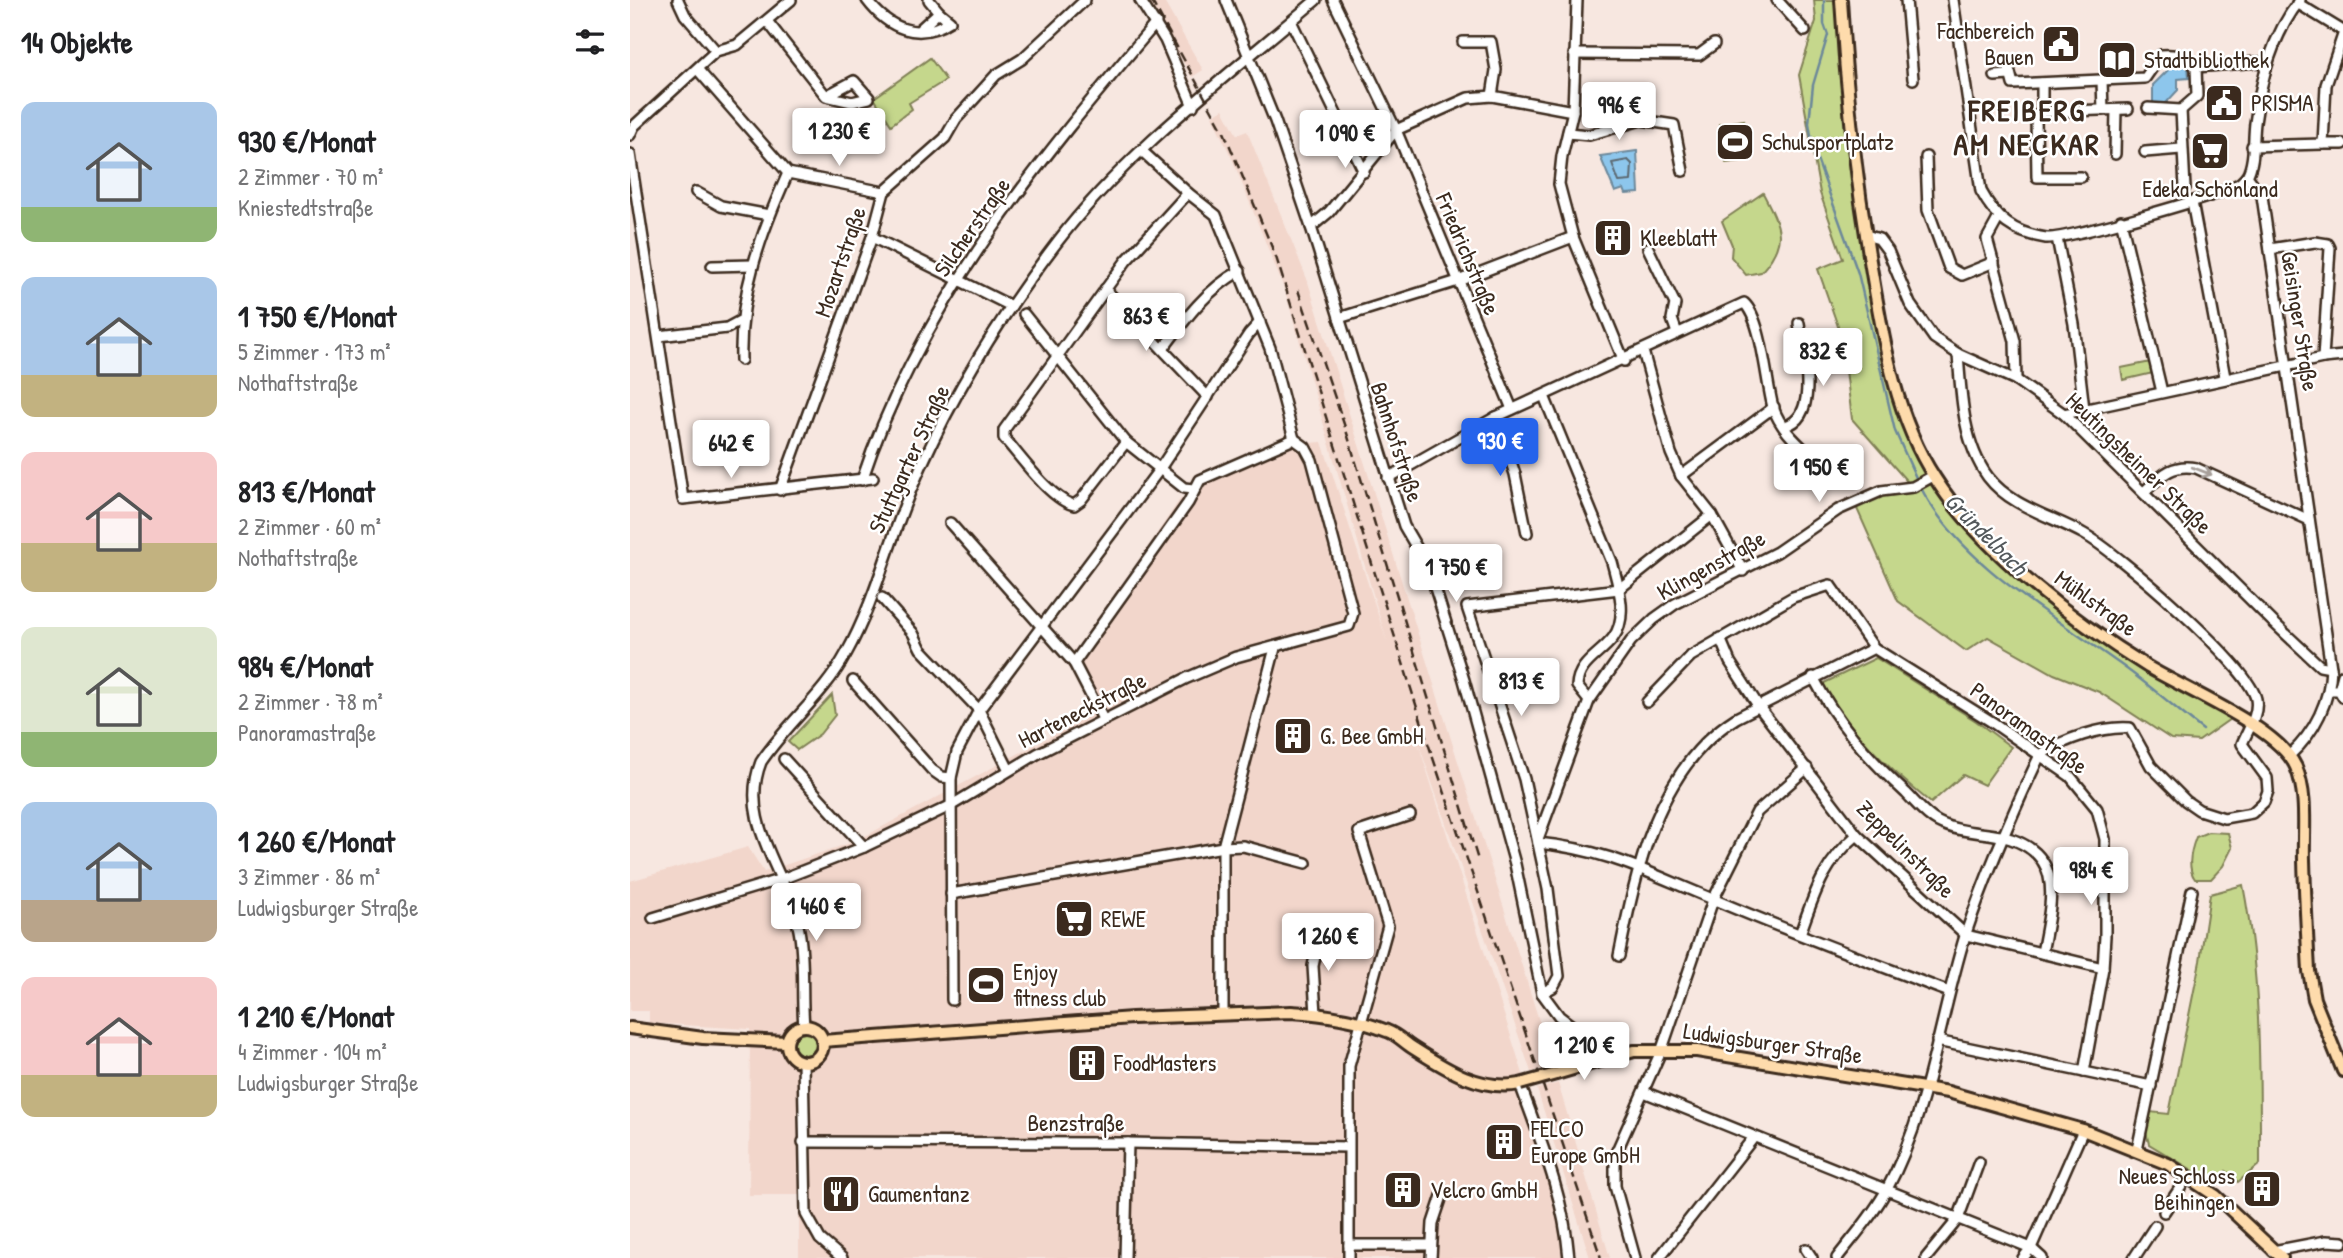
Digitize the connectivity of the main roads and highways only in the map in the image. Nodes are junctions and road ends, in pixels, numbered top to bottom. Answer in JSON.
{"nodes":[{"id":1,"x":1841,"y":0,"type":"edge"},
{"id":2,"x":630,"y":1028,"type":"edge"},
{"id":3,"x":822,"y":1041,"type":"junction"},
{"id":4,"x":787,"y":1042,"type":"junction"},
{"id":5,"x":2343,"y":1071,"type":"edge"},
{"id":6,"x":2278,"y":1254,"type":"edge"}],
"edges":[{"from":1,"to":5,"type":"main road","name":"Mühlstraße"},
{"from":2,"to":4,"type":"main road"},
{"from":3,"to":4,"type":"main road"},
{"from":3,"to":4,"type":"main road"},
{"from":3,"to":6,"type":"main road","name":"Ludwigsburger Straße","bridge":true}]}
